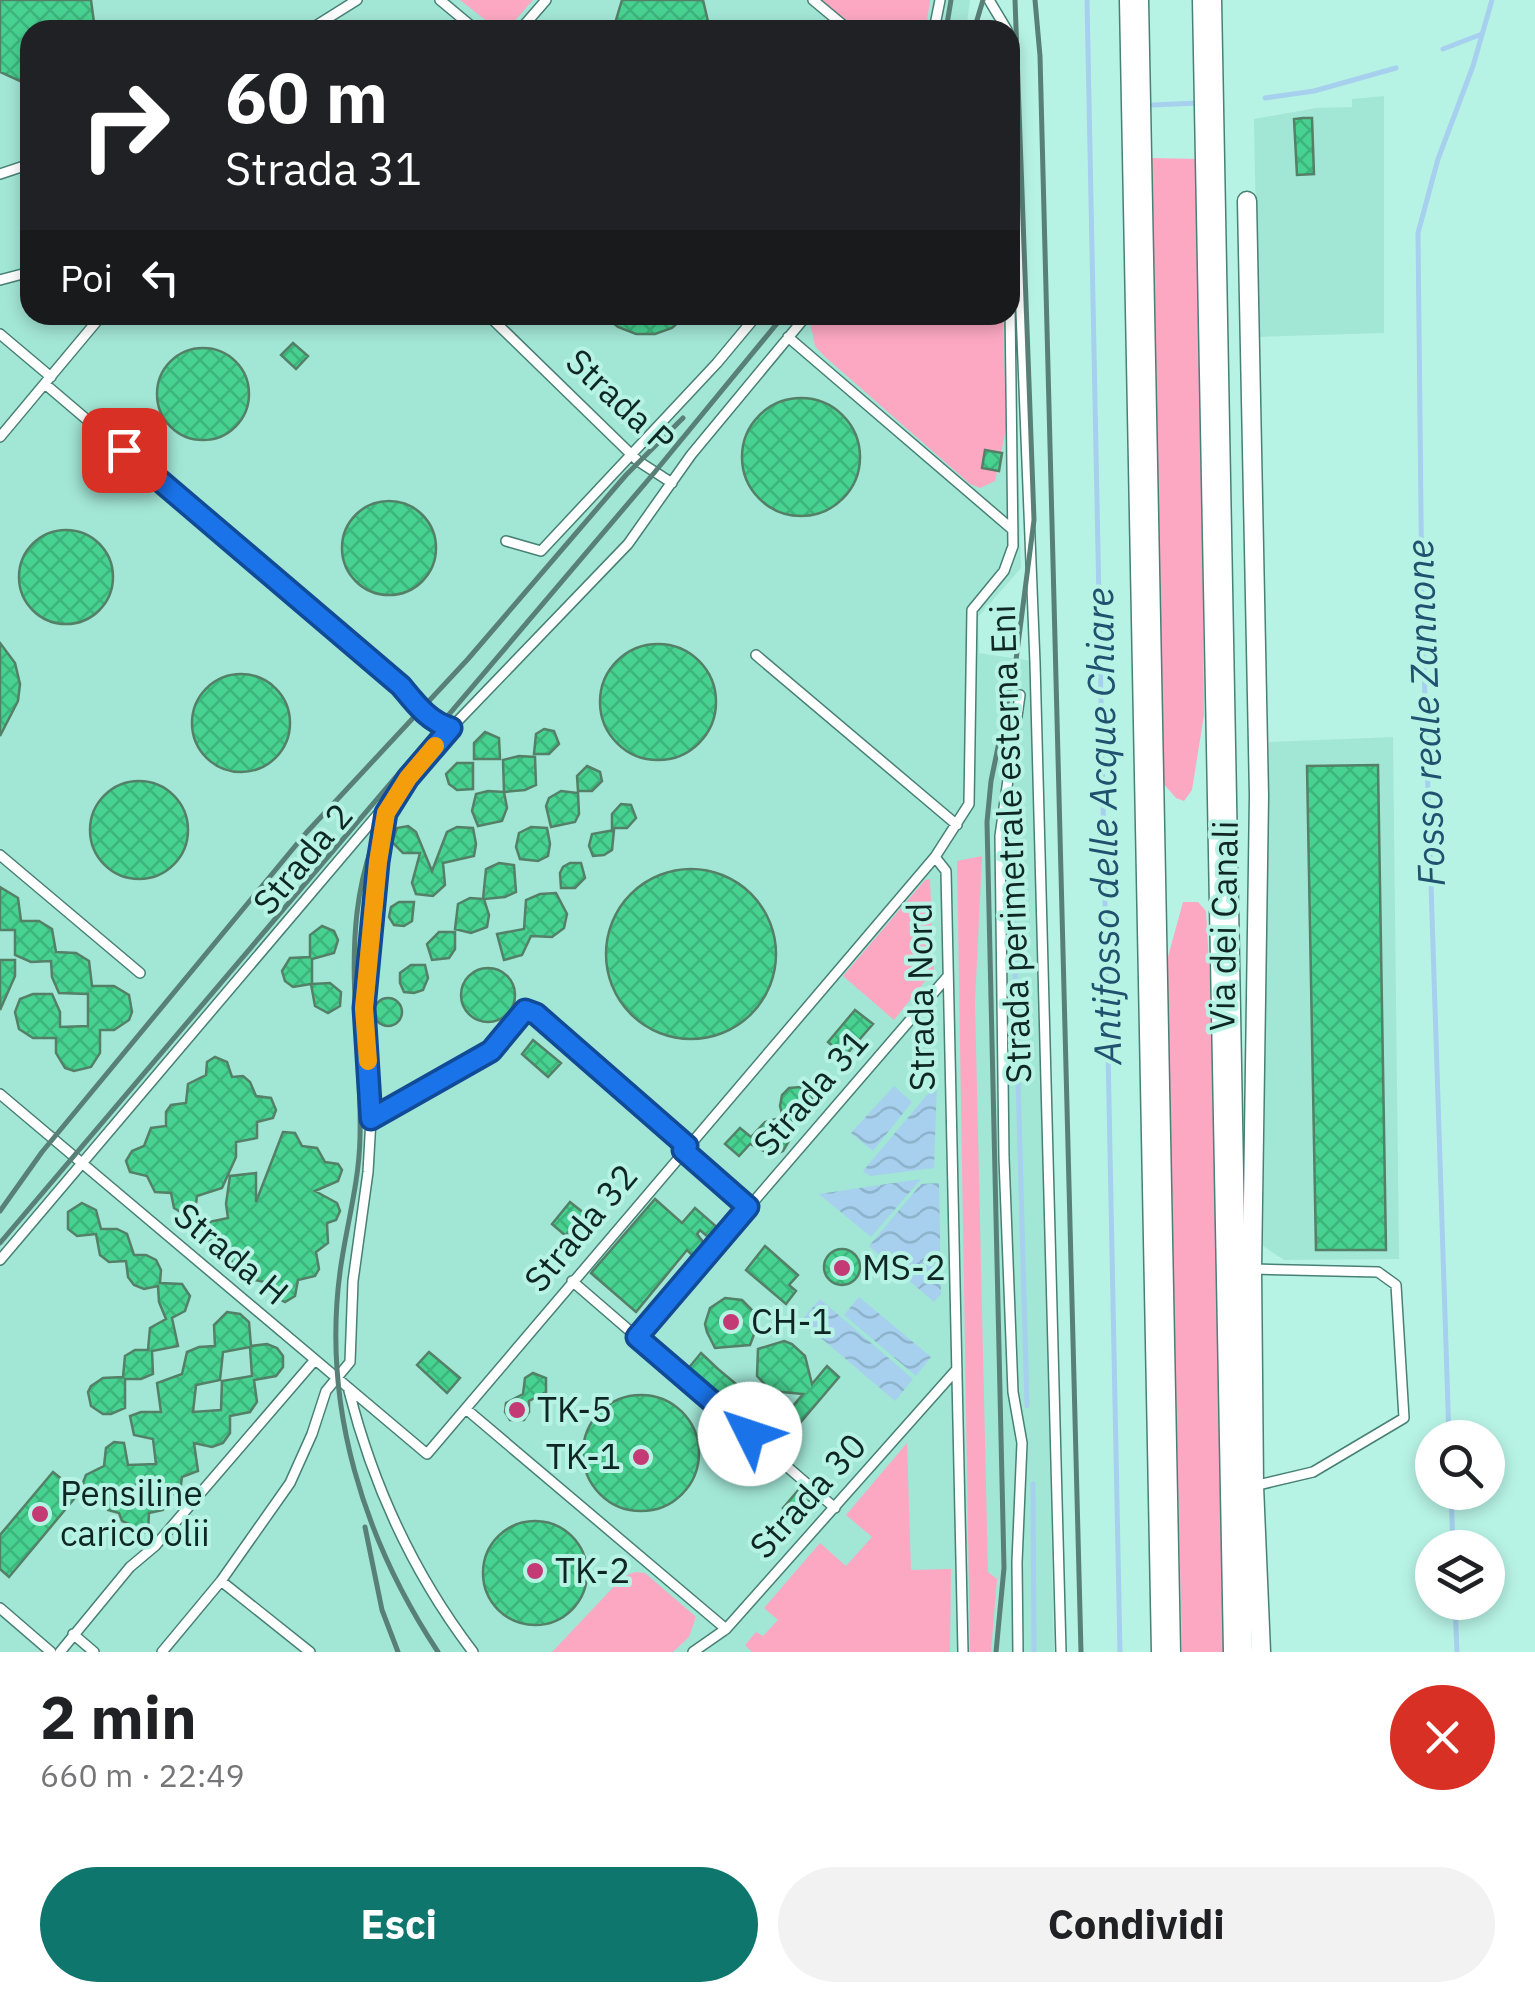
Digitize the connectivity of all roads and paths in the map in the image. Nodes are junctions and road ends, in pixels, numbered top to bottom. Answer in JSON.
{"nodes":[{"id":1,"x":357,"y":0,"type":"edge"},
{"id":2,"x":440,"y":0,"type":"edge"},
{"id":3,"x":546,"y":0,"type":"edge"},
{"id":4,"x":813,"y":0,"type":"edge"},
{"id":5,"x":1134,"y":0,"type":"edge"},
{"id":6,"x":1207,"y":0,"type":"edge"},
{"id":7,"x":324,"y":20,"type":"edge"},
{"id":8,"x":464,"y":20,"type":"edge"},
{"id":9,"x":529,"y":20,"type":"edge"},
{"id":10,"x":836,"y":20,"type":"edge"},
{"id":11,"x":1247,"y":201,"type":"dead end"},
{"id":12,"x":1020,"y":289,"type":"edge"},
{"id":13,"x":94,"y":325,"type":"edge"},
{"id":14,"x":498,"y":325,"type":"edge"},
{"id":15,"x":748,"y":325,"type":"edge"},
{"id":16,"x":798,"y":325,"type":"edge"},
{"id":17,"x":1010,"y":325,"type":"edge"},
{"id":18,"x":0,"y":334,"type":"edge"},
{"id":19,"x":788,"y":337,"type":"junction"},
{"id":20,"x":48,"y":380,"type":"junction"},
{"id":21,"x":0,"y":437,"type":"edge"},
{"id":22,"x":630,"y":454,"type":"junction"},
{"id":23,"x":672,"y":483,"type":"junction"},
{"id":24,"x":1013,"y":530,"type":"junction"},
{"id":25,"x":506,"y":541,"type":"dead end"},
{"id":26,"x":756,"y":655,"type":"dead end"},
{"id":27,"x":1020,"y":695,"type":"dead end"},
{"id":28,"x":451,"y":728,"type":"junction"},
{"id":29,"x":408,"y":778,"type":"junction"},
{"id":30,"x":957,"y":825,"type":"junction"},
{"id":31,"x":935,"y":857,"type":"junction"},
{"id":32,"x":2,"y":860,"type":"edge"},
{"id":33,"x":140,"y":974,"type":"dead end"},
{"id":34,"x":948,"y":976,"type":"junction"},
{"id":35,"x":0,"y":1094,"type":"edge"},
{"id":36,"x":371,"y":1119,"type":"junction"},
{"id":37,"x":685,"y":1148,"type":"junction"},
{"id":38,"x":82,"y":1164,"type":"junction"},
{"id":39,"x":748,"y":1207,"type":"junction"},
{"id":40,"x":0,"y":1260,"type":"edge"},
{"id":41,"x":1252,"y":1270,"type":"junction"},
{"id":42,"x":572,"y":1280,"type":"junction"},
{"id":43,"x":637,"y":1337,"type":"junction"},
{"id":44,"x":314,"y":1361,"type":"junction"},
{"id":45,"x":957,"y":1369,"type":"junction"},
{"id":46,"x":336,"y":1380,"type":"junction"},
{"id":47,"x":349,"y":1390,"type":"junction"},
{"id":48,"x":466,"y":1409,"type":"junction"},
{"id":49,"x":427,"y":1454,"type":"joint"},
{"id":50,"x":1254,"y":1486,"type":"junction"},
{"id":51,"x":835,"y":1508,"type":"junction"},
{"id":52,"x":222,"y":1580,"type":"junction"},
{"id":53,"x":0,"y":1608,"type":"edge"},
{"id":54,"x":726,"y":1629,"type":"junction"},
{"id":55,"x":73,"y":1634,"type":"junction"},
{"id":56,"x":51,"y":1652,"type":"edge"},
{"id":57,"x":60,"y":1652,"type":"edge"},
{"id":58,"x":94,"y":1652,"type":"edge"},
{"id":59,"x":162,"y":1652,"type":"edge"},
{"id":60,"x":310,"y":1652,"type":"edge"},
{"id":61,"x":472,"y":1652,"type":"edge"},
{"id":62,"x":693,"y":1652,"type":"edge"},
{"id":63,"x":963,"y":1652,"type":"edge"},
{"id":64,"x":1018,"y":1652,"type":"edge"},
{"id":65,"x":1061,"y":1652,"type":"edge"},
{"id":66,"x":1166,"y":1652,"type":"edge"},
{"id":67,"x":1238,"y":1652,"type":"edge"},
{"id":68,"x":1261,"y":1652,"type":"edge"}],
"edges":[{"from":1,"to":7,"type":"lane"},
{"from":2,"to":8,"type":"lane"},
{"from":3,"to":9,"type":"lane"},
{"from":4,"to":10,"type":"lane"},
{"from":5,"to":66,"type":"highway"},
{"from":6,"to":67,"type":"highway"},
{"from":11,"to":41,"type":"street","name":"Via dei Canali"},
{"from":12,"to":65,"type":"lane","name":"Strada perimetrale esterna Eni"},
{"from":13,"to":20,"type":"lane"},
{"from":14,"to":22,"type":"lane","name":"Strada P"},
{"from":15,"to":22,"type":"lane"},
{"from":16,"to":19,"type":"lane","name":"Strada 2"},
{"from":17,"to":24,"type":"lane","name":"Strada Nord"},
{"from":18,"to":20,"type":"lane"},
{"from":19,"to":23,"type":"lane","name":"Strada 2"},
{"from":19,"to":24,"type":"lane"},
{"from":20,"to":21,"type":"lane"},
{"from":20,"to":28,"type":"lane"},
{"from":22,"to":23,"type":"lane","name":"Strada P"},
{"from":22,"to":25,"type":"lane"},
{"from":23,"to":28,"type":"lane","name":"Strada 2"},
{"from":24,"to":30,"type":"lane","name":"Strada Nord"},
{"from":26,"to":30,"type":"lane"},
{"from":27,"to":64,"type":"lane"},
{"from":28,"to":29,"type":"lane","name":"Strada 2"},
{"from":29,"to":36,"type":"lane"},
{"from":29,"to":38,"type":"lane","name":"Strada 2"},
{"from":30,"to":31,"type":"lane","name":"Strada Nord"},
{"from":31,"to":34,"type":"lane","name":"Strada Nord"},
{"from":31,"to":37,"type":"lane","name":"Strada 32"},
{"from":32,"to":33,"type":"lane"},
{"from":34,"to":39,"type":"lane","name":"Strada 31"},
{"from":34,"to":45,"type":"lane","name":"Strada Nord"},
{"from":35,"to":38,"type":"lane","name":"Strada H"},
{"from":36,"to":37,"type":"lane"},
{"from":36,"to":46,"type":"lane"},
{"from":37,"to":39,"type":"lane"},
{"from":37,"to":42,"type":"lane","name":"Strada 32"},
{"from":38,"to":40,"type":"lane","name":"Strada 2"},
{"from":38,"to":44,"type":"lane","name":"Strada H"},
{"from":39,"to":43,"type":"lane","name":"Strada 31"},
{"from":41,"to":50,"type":"street","name":"Via dei Canali"},
{"from":41,"to":50,"type":"lane"},
{"from":42,"to":43,"type":"lane"},
{"from":42,"to":48,"type":"lane","name":"Strada 32"},
{"from":43,"to":51,"type":"lane"},
{"from":44,"to":46,"type":"lane","name":"Strada H"},
{"from":44,"to":55,"type":"lane"},
{"from":45,"to":51,"type":"lane","name":"Strada 30"},
{"from":45,"to":63,"type":"lane","name":"Strada Nord"},
{"from":46,"to":47,"type":"lane","name":"Strada H"},
{"from":46,"to":52,"type":"lane"},
{"from":47,"to":49,"type":"lane","name":"Strada H"},
{"from":47,"to":61,"type":"lane"},
{"from":48,"to":49,"type":"lane","name":"Strada 32"},
{"from":48,"to":54,"type":"lane"},
{"from":50,"to":68,"type":"street","name":"Via dei Canali"},
{"from":51,"to":54,"type":"lane","name":"Strada 30"},
{"from":52,"to":59,"type":"lane"},
{"from":52,"to":60,"type":"lane"},
{"from":53,"to":56,"type":"lane"},
{"from":54,"to":62,"type":"lane","name":"Strada 30"},
{"from":55,"to":57,"type":"lane"},
{"from":55,"to":58,"type":"lane"}]}
